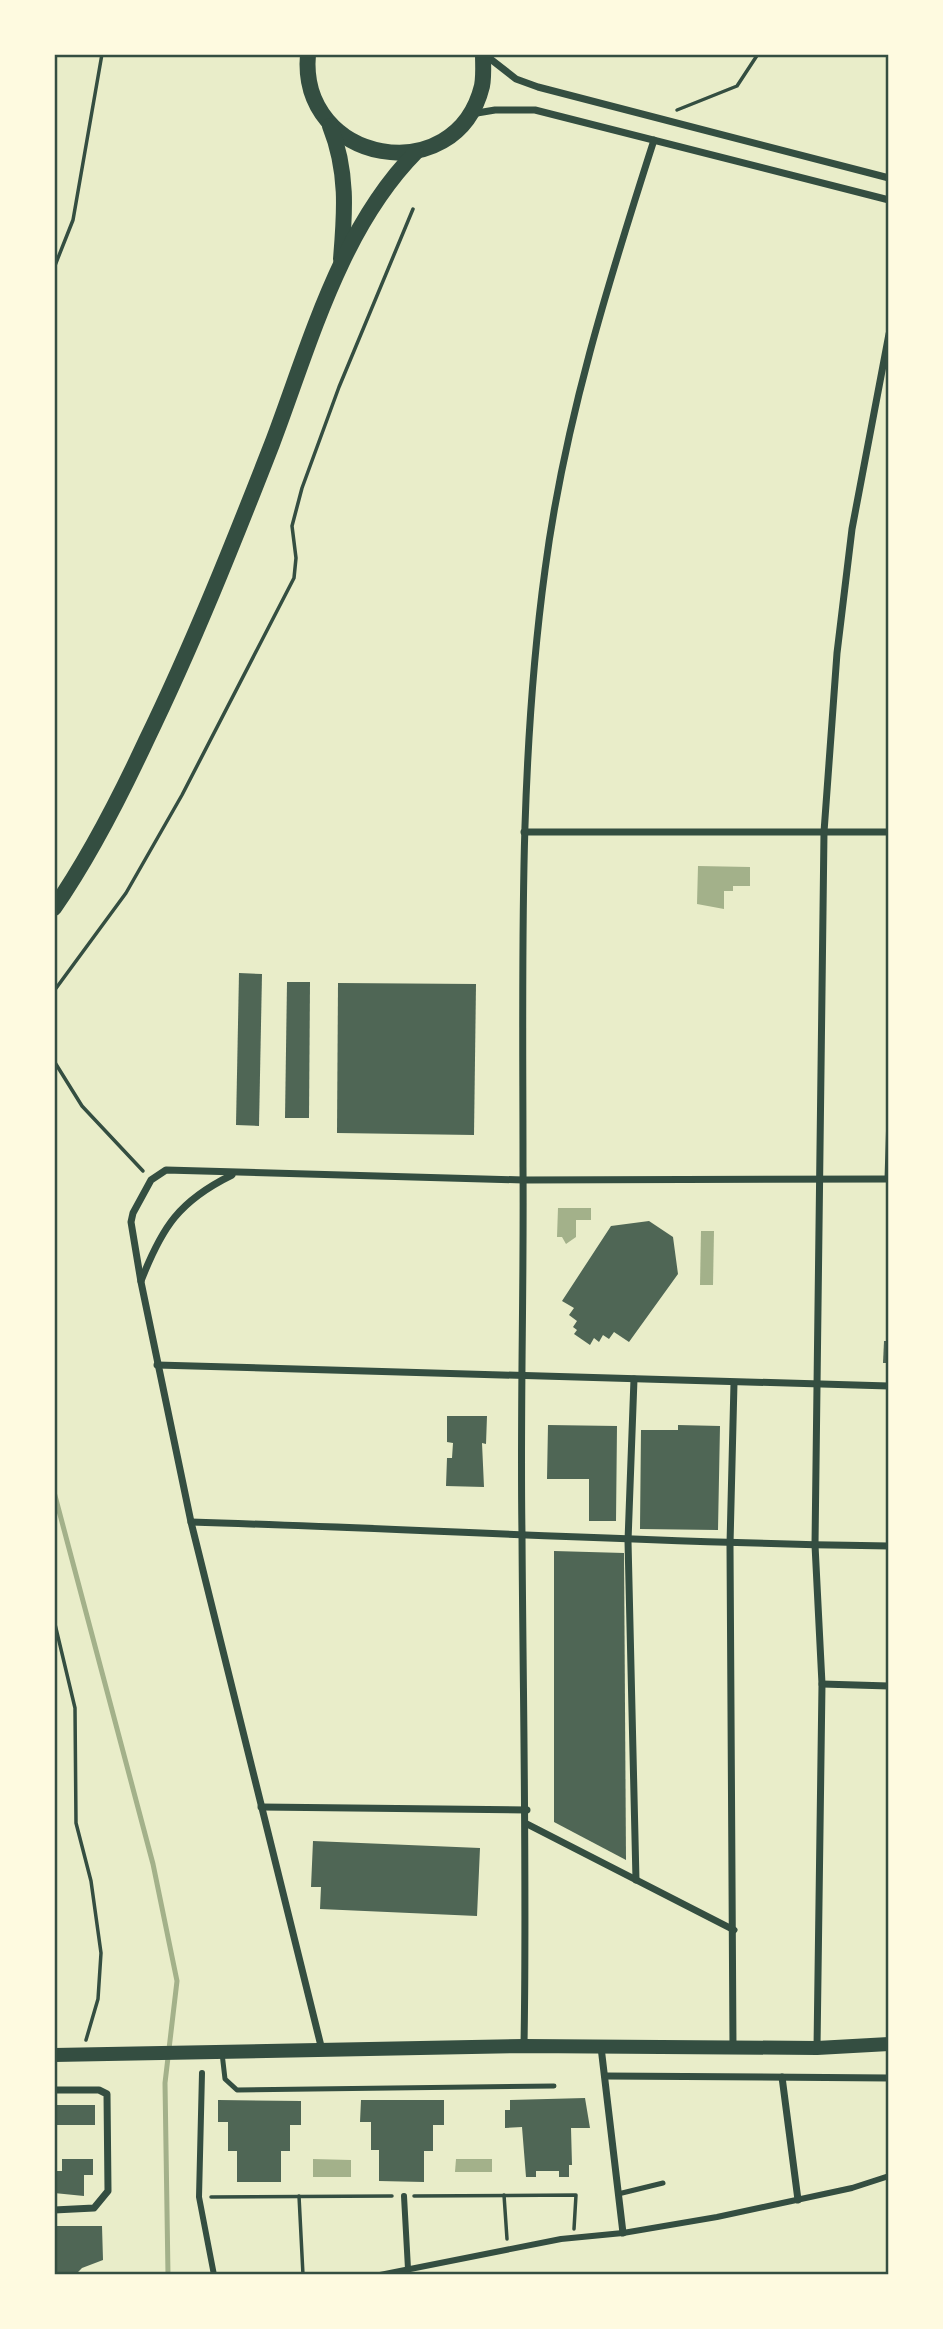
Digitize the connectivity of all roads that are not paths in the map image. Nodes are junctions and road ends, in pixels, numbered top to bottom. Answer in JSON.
{"nodes":[{"id":1,"x":308,"y":54,"type":"edge"},
{"id":2,"x":484,"y":54,"type":"edge"},
{"id":3,"x":470,"y":114,"type":"junction"},
{"id":4,"x":328,"y":122,"type":"junction"},
{"id":5,"x":654,"y":140,"type":"junction"},
{"id":6,"x":416,"y":152,"type":"junction"},
{"id":7,"x":889,"y":178,"type":"edge"},
{"id":8,"x":889,"y":200,"type":"edge"},
{"id":9,"x":340,"y":268,"type":"junction"},
{"id":10,"x":889,"y":334,"type":"edge"},
{"id":11,"x":889,"y":831,"type":"edge"},
{"id":12,"x":524,"y":832,"type":"junction"},
{"id":13,"x":824,"y":832,"type":"junction"},
{"id":14,"x":54,"y":908,"type":"edge"},
{"id":15,"x":889,"y":1115,"type":"edge"},
{"id":16,"x":235,"y":1174,"type":"junction"},
{"id":17,"x":888,"y":1179,"type":"edge"},
{"id":18,"x":523,"y":1180,"type":"junction"},
{"id":19,"x":821,"y":1180,"type":"junction"},
{"id":20,"x":141,"y":1282,"type":"junction"},
{"id":21,"x":157,"y":1365,"type":"junction"},
{"id":22,"x":523,"y":1375,"type":"junction"},
{"id":23,"x":634,"y":1379,"type":"junction"},
{"id":24,"x":734,"y":1383,"type":"junction"},
{"id":25,"x":819,"y":1385,"type":"junction"},
{"id":26,"x":889,"y":1386,"type":"edge"},
{"id":27,"x":191,"y":1522,"type":"junction"},
{"id":28,"x":522,"y":1533,"type":"junction"},
{"id":29,"x":628,"y":1541,"type":"junction"},
{"id":30,"x":730,"y":1544,"type":"junction"},
{"id":31,"x":815,"y":1545,"type":"junction"},
{"id":32,"x":889,"y":1546,"type":"edge"},
{"id":33,"x":822,"y":1684,"type":"junction"},
{"id":34,"x":889,"y":1686,"type":"edge"},
{"id":35,"x":261,"y":1807,"type":"junction"},
{"id":36,"x":527,"y":1810,"type":"junction"},
{"id":37,"x":527,"y":1824,"type":"junction"},
{"id":38,"x":636,"y":1880,"type":"junction"},
{"id":39,"x":734,"y":1930,"type":"junction"},
{"id":40,"x":889,"y":2044,"type":"edge"},
{"id":41,"x":524,"y":2046,"type":"junction"},
{"id":42,"x":601,"y":2047,"type":"junction"},
{"id":43,"x":733,"y":2047,"type":"junction"},
{"id":44,"x":817,"y":2048,"type":"junction"},
{"id":45,"x":322,"y":2051,"type":"junction"},
{"id":46,"x":222,"y":2053,"type":"junction"},
{"id":47,"x":54,"y":2055,"type":"edge"},
{"id":48,"x":202,"y":2073,"type":"dead end"},
{"id":49,"x":605,"y":2076,"type":"junction"},
{"id":50,"x":782,"y":2077,"type":"junction"},
{"id":51,"x":889,"y":2078,"type":"edge"},
{"id":52,"x":554,"y":2086,"type":"dead end"},
{"id":53,"x":54,"y":2090,"type":"edge"},
{"id":54,"x":889,"y":2176,"type":"edge"},
{"id":55,"x":663,"y":2183,"type":"dead end"},
{"id":56,"x":618,"y":2194,"type":"junction"},
{"id":57,"x":404,"y":2196,"type":"dead end"},
{"id":58,"x":798,"y":2200,"type":"junction"},
{"id":59,"x":54,"y":2210,"type":"edge"},
{"id":60,"x":623,"y":2233,"type":"junction"},
{"id":61,"x":408,"y":2269,"type":"junction"},
{"id":62,"x":214,"y":2275,"type":"edge"},
{"id":63,"x":380,"y":2275,"type":"edge"}],
"edges":[{"from":1,"to":4,"type":"main road"},
{"from":2,"to":3,"type":"main road"},
{"from":2,"to":7,"type":"street"},
{"from":3,"to":5,"type":"street"},
{"from":3,"to":6,"type":"main road"},
{"from":4,"to":6,"type":"main road"},
{"from":4,"to":9,"type":"main road"},
{"from":5,"to":8,"type":"street"},
{"from":5,"to":12,"type":"street"},
{"from":6,"to":9,"type":"main road"},
{"from":9,"to":14,"type":"main road"},
{"from":10,"to":13,"type":"street"},
{"from":11,"to":13,"type":"street"},
{"from":12,"to":13,"type":"street"},
{"from":12,"to":18,"type":"street"},
{"from":13,"to":19,"type":"street"},
{"from":15,"to":17,"type":"lane"},
{"from":16,"to":18,"type":"street"},
{"from":16,"to":20,"type":"street"},
{"from":16,"to":20,"type":"street"},
{"from":17,"to":19,"type":"street"},
{"from":18,"to":19,"type":"street"},
{"from":18,"to":22,"type":"street"},
{"from":19,"to":25,"type":"street"},
{"from":20,"to":21,"type":"street"},
{"from":21,"to":22,"type":"street"},
{"from":21,"to":27,"type":"street"},
{"from":22,"to":23,"type":"street"},
{"from":22,"to":28,"type":"street"},
{"from":23,"to":24,"type":"street"},
{"from":23,"to":29,"type":"street"},
{"from":24,"to":25,"type":"street"},
{"from":24,"to":30,"type":"street"},
{"from":25,"to":26,"type":"street"},
{"from":25,"to":31,"type":"street"},
{"from":27,"to":28,"type":"street"},
{"from":27,"to":35,"type":"street"},
{"from":28,"to":29,"type":"street"},
{"from":28,"to":36,"type":"street"},
{"from":29,"to":30,"type":"street"},
{"from":29,"to":38,"type":"street"},
{"from":30,"to":31,"type":"street"},
{"from":30,"to":39,"type":"street"},
{"from":31,"to":32,"type":"street"},
{"from":31,"to":33,"type":"street"},
{"from":33,"to":34,"type":"street"},
{"from":33,"to":44,"type":"street"},
{"from":35,"to":36,"type":"street"},
{"from":35,"to":45,"type":"street"},
{"from":36,"to":37,"type":"street"},
{"from":37,"to":38,"type":"street"},
{"from":37,"to":41,"type":"street"},
{"from":38,"to":39,"type":"street"},
{"from":39,"to":43,"type":"street"},
{"from":40,"to":44,"type":"main road"},
{"from":41,"to":42,"type":"main road"},
{"from":41,"to":45,"type":"main road"},
{"from":42,"to":43,"type":"main road"},
{"from":42,"to":49,"type":"street"},
{"from":43,"to":44,"type":"main road"},
{"from":45,"to":46,"type":"main road"},
{"from":46,"to":47,"type":"main road"},
{"from":46,"to":52,"type":"lane"},
{"from":48,"to":62,"type":"street"},
{"from":49,"to":50,"type":"street"},
{"from":49,"to":56,"type":"street"},
{"from":50,"to":51,"type":"street"},
{"from":50,"to":58,"type":"street"},
{"from":53,"to":59,"type":"street"},
{"from":54,"to":58,"type":"street"},
{"from":55,"to":56,"type":"lane"},
{"from":56,"to":60,"type":"street"},
{"from":57,"to":61,"type":"street"},
{"from":58,"to":60,"type":"street"},
{"from":60,"to":61,"type":"street"},
{"from":61,"to":63,"type":"street"}]}
